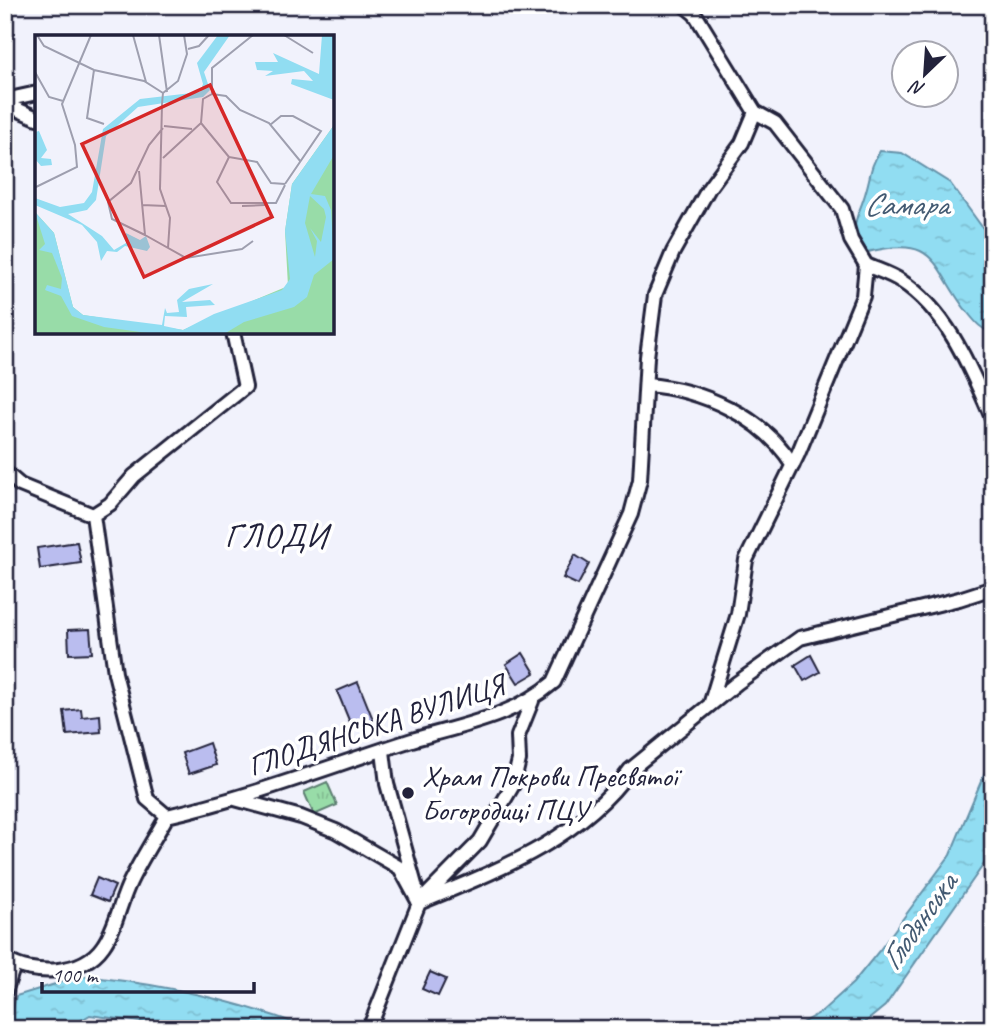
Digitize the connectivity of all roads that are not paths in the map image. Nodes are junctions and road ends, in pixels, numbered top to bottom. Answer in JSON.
{"nodes":[{"id":1,"x":684,"y":5,"type":"edge"},
{"id":2,"x":35,"y":94,"type":"edge"},
{"id":3,"x":5,"y":102,"type":"edge"},
{"id":4,"x":755,"y":112,"type":"junction"},
{"id":5,"x":35,"y":117,"type":"edge"},
{"id":6,"x":866,"y":265,"type":"junction"},
{"id":7,"x":233,"y":334,"type":"edge"},
{"id":8,"x":646,"y":384,"type":"junction"},
{"id":9,"x":993,"y":420,"type":"edge"},
{"id":10,"x":793,"y":466,"type":"junction"},
{"id":11,"x":5,"y":472,"type":"edge"},
{"id":12,"x":93,"y":515,"type":"junction"},
{"id":13,"x":993,"y":588,"type":"edge"},
{"id":14,"x":533,"y":701,"type":"junction"},
{"id":15,"x":710,"y":705,"type":"junction"},
{"id":16,"x":383,"y":751,"type":"junction"},
{"id":17,"x":235,"y":799,"type":"junction"},
{"id":18,"x":167,"y":816,"type":"junction"},
{"id":19,"x":419,"y":903,"type":"junction"},
{"id":20,"x":10,"y":962,"type":"edge"},
{"id":21,"x":5,"y":992,"type":"edge"},
{"id":22,"x":369,"y":1029,"type":"edge"}],
"edges":[{"from":1,"to":4,"type":"street"},
{"from":2,"to":3,"type":"street"},
{"from":3,"to":5,"type":"street"},
{"from":4,"to":6,"type":"street"},
{"from":4,"to":8,"type":"street"},
{"from":6,"to":9,"type":"street"},
{"from":6,"to":10,"type":"street"},
{"from":7,"to":12,"type":"street"},
{"from":8,"to":10,"type":"street"},
{"from":8,"to":14,"type":"street"},
{"from":10,"to":15,"type":"street"},
{"from":11,"to":12,"type":"street"},
{"from":12,"to":18,"type":"street"},
{"from":13,"to":15,"type":"street"},
{"from":14,"to":16,"type":"street","name":"ГЛОДЯНСЬКА ВУЛИЦЯ"},
{"from":14,"to":19,"type":"street"},
{"from":15,"to":19,"type":"street"},
{"from":16,"to":17,"type":"street","name":"ГЛОДЯНСЬКА ВУЛИЦЯ"},
{"from":16,"to":19,"type":"street"},
{"from":17,"to":18,"type":"street","name":"ГЛОДЯНСЬКА ВУЛИЦЯ"},
{"from":17,"to":19,"type":"street","name":"ГЛОДЯНСЬКА ВУЛИЦЯ"},
{"from":18,"to":20,"type":"street"},
{"from":19,"to":22,"type":"street"},
{"from":20,"to":21,"type":"street"}]}
